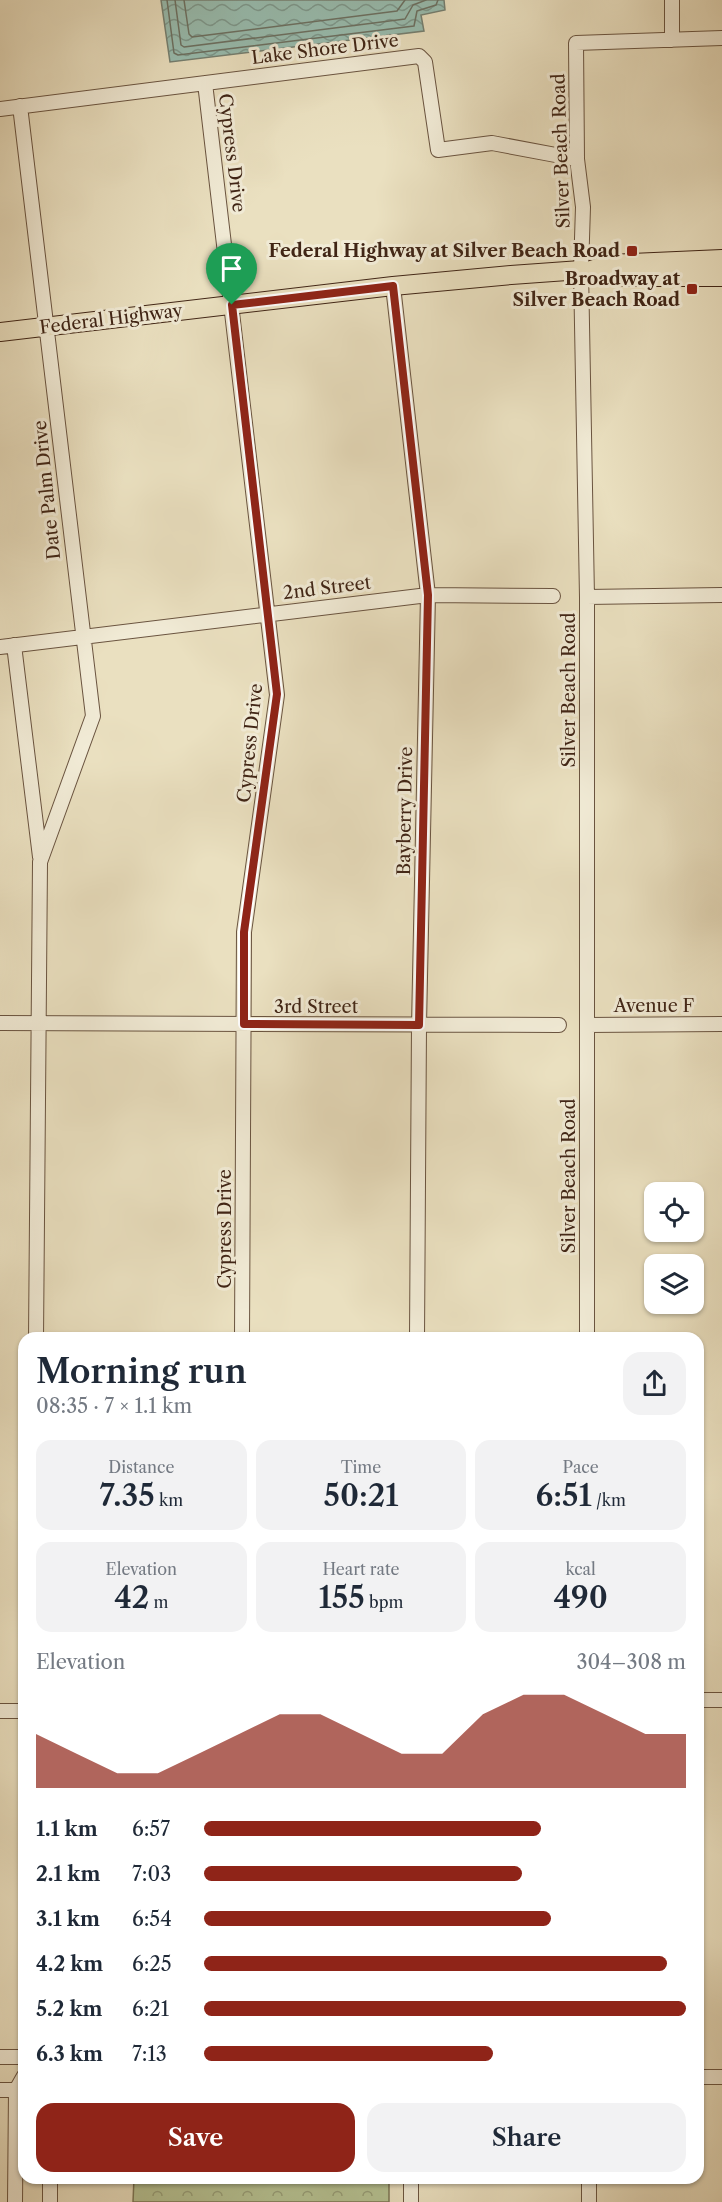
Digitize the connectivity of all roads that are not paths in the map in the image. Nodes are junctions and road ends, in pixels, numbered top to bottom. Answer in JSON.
{"nodes":[{"id":1,"x":672,"y":0,"type":"edge"},
{"id":2,"x":722,"y":38,"type":"edge"},
{"id":3,"x":672,"y":40,"type":"junction"},
{"id":4,"x":205,"y":82,"type":"junction"},
{"id":5,"x":20,"y":106,"type":"junction"},
{"id":6,"x":0,"y":109,"type":"edge"},
{"id":7,"x":577,"y":159,"type":"junction"},
{"id":8,"x":722,"y":259,"type":"edge"},
{"id":9,"x":584,"y":271,"type":"junction"},
{"id":10,"x":722,"y":277,"type":"edge"},
{"id":11,"x":393,"y":286,"type":"junction"},
{"id":12,"x":232,"y":305,"type":"junction"},
{"id":13,"x":47,"y":327,"type":"junction"},
{"id":14,"x":0,"y":332,"type":"edge"},
{"id":15,"x":428,"y":595,"type":"junction"},
{"id":16,"x":722,"y":595,"type":"edge"},
{"id":17,"x":553,"y":596,"type":"dead end"},
{"id":18,"x":587,"y":597,"type":"junction"},
{"id":19,"x":268,"y":613,"type":"junction"},
{"id":20,"x":82,"y":635,"type":"junction"},
{"id":21,"x":7,"y":646,"type":"edge"},
{"id":22,"x":40,"y":862,"type":"junction"},
{"id":23,"x":0,"y":1023,"type":"edge"},
{"id":24,"x":38,"y":1023,"type":"junction"},
{"id":25,"x":244,"y":1024,"type":"junction"},
{"id":26,"x":722,"y":1024,"type":"edge"},
{"id":27,"x":419,"y":1025,"type":"junction"},
{"id":28,"x":559,"y":1025,"type":"dead end"},
{"id":29,"x":587,"y":1025,"type":"junction"},
{"id":30,"x":36,"y":1332,"type":"edge"},
{"id":31,"x":242,"y":1332,"type":"edge"},
{"id":32,"x":417,"y":1332,"type":"edge"},
{"id":33,"x":587,"y":1332,"type":"edge"},
{"id":34,"x":704,"y":1700,"type":"edge"},
{"id":35,"x":722,"y":1700,"type":"edge"},
{"id":36,"x":0,"y":1711,"type":"edge"},
{"id":37,"x":18,"y":1711,"type":"edge"},
{"id":38,"x":0,"y":2057,"type":"edge"},
{"id":39,"x":18,"y":2057,"type":"edge"},
{"id":40,"x":704,"y":2077,"type":"edge"},
{"id":41,"x":722,"y":2077,"type":"edge"},
{"id":42,"x":0,"y":2090,"type":"edge"},
{"id":43,"x":18,"y":2090,"type":"edge"},
{"id":44,"x":18,"y":2135,"type":"edge"},
{"id":45,"x":50,"y":2184,"type":"edge"},
{"id":46,"x":411,"y":2184,"type":"edge"},
{"id":47,"x":588,"y":2184,"type":"edge"},
{"id":48,"x":15,"y":2202,"type":"edge"},
{"id":49,"x":50,"y":2202,"type":"edge"},
{"id":50,"x":411,"y":2202,"type":"edge"},
{"id":51,"x":589,"y":2202,"type":"edge"}],
"edges":[{"from":1,"to":3,"type":"street"},
{"from":2,"to":3,"type":"street"},
{"from":3,"to":7,"type":"street","name":"Silver Beach Road"},
{"from":4,"to":5,"type":"street","name":"Lake Shore Drive"},
{"from":4,"to":7,"type":"street","name":"Lake Shore Drive"},
{"from":4,"to":12,"type":"street","name":"Cypress Drive"},
{"from":5,"to":6,"type":"street","name":"Lake Shore Drive"},
{"from":5,"to":13,"type":"street","name":"Date Palm Drive"},
{"from":7,"to":9,"type":"street","name":"Silver Beach Road"},
{"from":8,"to":9,"type":"main road"},
{"from":9,"to":10,"type":"main road"},
{"from":9,"to":11,"type":"main road","name":"Federal Highway"},
{"from":9,"to":18,"type":"street","name":"Silver Beach Road"},
{"from":11,"to":12,"type":"main road","name":"Federal Highway"},
{"from":11,"to":15,"type":"street","name":"Bayberry Drive"},
{"from":12,"to":13,"type":"main road","name":"Federal Highway"},
{"from":12,"to":19,"type":"street","name":"Cypress Drive"},
{"from":13,"to":14,"type":"main road","name":"Federal Highway"},
{"from":13,"to":20,"type":"street","name":"Date Palm Drive"},
{"from":15,"to":17,"type":"street","name":"2nd Street"},
{"from":15,"to":19,"type":"street","name":"2nd Street"},
{"from":15,"to":27,"type":"street","name":"Bayberry Drive"},
{"from":16,"to":18,"type":"street"},
{"from":18,"to":29,"type":"street","name":"Silver Beach Road"},
{"from":19,"to":20,"type":"street","name":"2nd Street"},
{"from":19,"to":25,"type":"street","name":"Cypress Drive"},
{"from":20,"to":21,"type":"street","name":"2nd Street"},
{"from":20,"to":22,"type":"street","name":"Date Palm Drive"},
{"from":21,"to":22,"type":"street","name":"Date Palm Drive"},
{"from":22,"to":24,"type":"street","name":"Date Palm Drive"},
{"from":23,"to":24,"type":"street","name":"3rd Street"},
{"from":24,"to":25,"type":"street","name":"3rd Street"},
{"from":24,"to":30,"type":"street","name":"Date Palm Drive"},
{"from":25,"to":27,"type":"street","name":"3rd Street"},
{"from":25,"to":31,"type":"street","name":"Cypress Drive"},
{"from":26,"to":29,"type":"street","name":"Avenue F"},
{"from":27,"to":28,"type":"street","name":"3rd Street"},
{"from":27,"to":32,"type":"street","name":"Bayberry Drive"},
{"from":29,"to":33,"type":"street","name":"Silver Beach Road"},
{"from":34,"to":35,"type":"street"},
{"from":36,"to":37,"type":"street"},
{"from":38,"to":39,"type":"street"},
{"from":40,"to":41,"type":"street"},
{"from":42,"to":43,"type":"street"},
{"from":44,"to":48,"type":"street"},
{"from":45,"to":49,"type":"street"},
{"from":46,"to":50,"type":"street"},
{"from":47,"to":51,"type":"street"}]}
